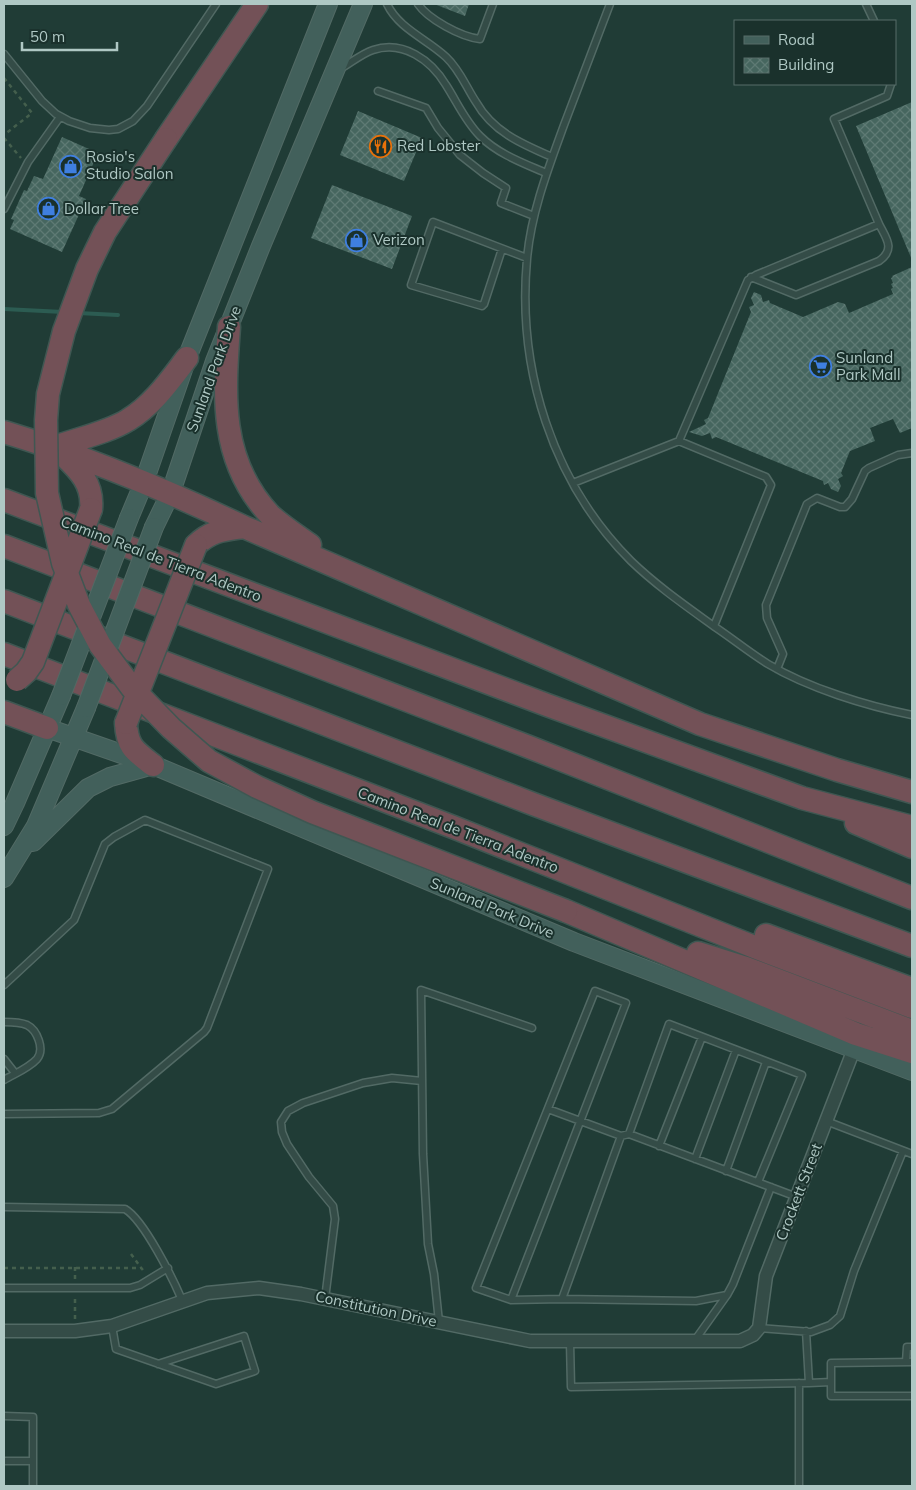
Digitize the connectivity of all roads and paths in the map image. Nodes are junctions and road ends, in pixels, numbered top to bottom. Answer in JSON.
{"nodes":[{"id":1,"x":216,"y":4,"type":"edge"},
{"id":2,"x":257,"y":4,"type":"edge"},
{"id":3,"x":328,"y":4,"type":"edge"},
{"id":4,"x":363,"y":4,"type":"edge"},
{"id":5,"x":387,"y":4,"type":"edge"},
{"id":6,"x":418,"y":4,"type":"edge"},
{"id":7,"x":493,"y":4,"type":"edge"},
{"id":8,"x":610,"y":4,"type":"edge"},
{"id":9,"x":866,"y":4,"type":"edge"},
{"id":10,"x":874,"y":20,"type":"edge"},
{"id":11,"x":4,"y":54,"type":"edge"},
{"id":12,"x":335,"y":73,"type":"junction"},
{"id":13,"x":4,"y":78,"type":"edge"},
{"id":14,"x":891,"y":85,"type":"edge"},
{"id":15,"x":378,"y":91,"type":"dead end"},
{"id":16,"x":60,"y":117,"type":"junction"},
{"id":17,"x":4,"y":137,"type":"edge"},
{"id":18,"x":552,"y":157,"type":"junction"},
{"id":19,"x":28,"y":162,"type":"junction"},
{"id":20,"x":546,"y":173,"type":"junction"},
{"id":21,"x":4,"y":209,"type":"edge"},
{"id":22,"x":534,"y":216,"type":"junction"},
{"id":23,"x":879,"y":224,"type":"junction"},
{"id":24,"x":502,"y":249,"type":"junction"},
{"id":25,"x":527,"y":258,"type":"junction"},
{"id":26,"x":751,"y":277,"type":"junction"},
{"id":27,"x":228,"y":327,"type":"junction"},
{"id":28,"x":188,"y":358,"type":"junction"},
{"id":29,"x":4,"y":432,"type":"edge"},
{"id":30,"x":679,"y":441,"type":"junction"},
{"id":31,"x":55,"y":447,"type":"junction"},
{"id":32,"x":912,"y":453,"type":"edge"},
{"id":33,"x":144,"y":482,"type":"junction"},
{"id":34,"x":573,"y":483,"type":"junction"},
{"id":35,"x":170,"y":492,"type":"junction"},
{"id":36,"x":4,"y":500,"type":"edge"},
{"id":37,"x":244,"y":527,"type":"junction"},
{"id":38,"x":4,"y":546,"type":"edge"},
{"id":39,"x":350,"y":573,"type":"junction"},
{"id":40,"x":4,"y":601,"type":"edge"},
{"id":41,"x":714,"y":626,"type":"junction"},
{"id":42,"x":4,"y":654,"type":"edge"},
{"id":43,"x":777,"y":669,"type":"junction"},
{"id":44,"x":10,"y":683,"type":"edge"},
{"id":45,"x":4,"y":712,"type":"edge"},
{"id":46,"x":912,"y":715,"type":"edge"},
{"id":47,"x":47,"y":728,"type":"junction"},
{"id":48,"x":74,"y":738,"type":"junction"},
{"id":49,"x":153,"y":765,"type":"junction"},
{"id":50,"x":912,"y":792,"type":"edge"},
{"id":51,"x":802,"y":798,"type":"junction"},
{"id":52,"x":4,"y":826,"type":"edge"},
{"id":53,"x":454,"y":827,"type":"junction"},
{"id":54,"x":912,"y":827,"type":"edge"},
{"id":55,"x":912,"y":847,"type":"edge"},
{"id":56,"x":18,"y":857,"type":"junction"},
{"id":57,"x":4,"y":878,"type":"edge"},
{"id":58,"x":912,"y":898,"type":"edge"},
{"id":59,"x":566,"y":911,"type":"junction"},
{"id":60,"x":912,"y":946,"type":"edge"},
{"id":61,"x":4,"y":985,"type":"edge"},
{"id":62,"x":912,"y":989,"type":"edge"},
{"id":63,"x":912,"y":1007,"type":"edge"},
{"id":64,"x":4,"y":1022,"type":"edge"},
{"id":65,"x":532,"y":1028,"type":"dead end"},
{"id":66,"x":912,"y":1031,"type":"edge"},
{"id":67,"x":702,"y":1037,"type":"junction"},
{"id":68,"x":854,"y":1049,"type":"junction"},
{"id":69,"x":736,"y":1050,"type":"junction"},
{"id":70,"x":912,"y":1052,"type":"edge"},
{"id":71,"x":4,"y":1059,"type":"edge"},
{"id":72,"x":766,"y":1062,"type":"junction"},
{"id":73,"x":912,"y":1070,"type":"edge"},
{"id":74,"x":15,"y":1074,"type":"junction"},
{"id":75,"x":4,"y":1080,"type":"edge"},
{"id":76,"x":422,"y":1081,"type":"junction"},
{"id":77,"x":548,"y":1109,"type":"junction"},
{"id":78,"x":4,"y":1114,"type":"edge"},
{"id":79,"x":581,"y":1121,"type":"junction"},
{"id":80,"x":826,"y":1121,"type":"junction"},
{"id":81,"x":625,"y":1135,"type":"junction"},
{"id":82,"x":659,"y":1146,"type":"junction"},
{"id":83,"x":903,"y":1150,"type":"junction"},
{"id":84,"x":912,"y":1154,"type":"edge"},
{"id":85,"x":694,"y":1159,"type":"junction"},
{"id":86,"x":726,"y":1171,"type":"junction"},
{"id":87,"x":758,"y":1182,"type":"junction"},
{"id":88,"x":771,"y":1187,"type":"junction"},
{"id":89,"x":797,"y":1197,"type":"junction"},
{"id":90,"x":4,"y":1208,"type":"edge"},
{"id":91,"x":131,"y":1254,"type":"dead end"},
{"id":92,"x":4,"y":1268,"type":"edge"},
{"id":93,"x":141,"y":1268,"type":"junction"},
{"id":94,"x":168,"y":1268,"type":"junction"},
{"id":95,"x":150,"y":1279,"type":"junction"},
{"id":96,"x":4,"y":1288,"type":"edge"},
{"id":97,"x":76,"y":1294,"type":"dead end"},
{"id":98,"x":727,"y":1295,"type":"junction"},
{"id":99,"x":325,"y":1299,"type":"junction"},
{"id":100,"x":562,"y":1299,"type":"junction"},
{"id":101,"x":182,"y":1300,"type":"junction"},
{"id":102,"x":511,"y":1300,"type":"junction"},
{"id":103,"x":439,"y":1322,"type":"junction"},
{"id":104,"x":112,"y":1326,"type":"junction"},
{"id":105,"x":4,"y":1331,"type":"edge"},
{"id":106,"x":75,"y":1331,"type":"junction"},
{"id":107,"x":756,"y":1331,"type":"junction"},
{"id":108,"x":806,"y":1331,"type":"junction"},
{"id":109,"x":694,"y":1341,"type":"junction"},
{"id":110,"x":570,"y":1342,"type":"junction"},
{"id":111,"x":912,"y":1347,"type":"edge"},
{"id":112,"x":909,"y":1362,"type":"edge"},
{"id":113,"x":158,"y":1364,"type":"junction"},
{"id":114,"x":831,"y":1382,"type":"junction"},
{"id":115,"x":799,"y":1383,"type":"junction"},
{"id":116,"x":809,"y":1383,"type":"junction"},
{"id":117,"x":912,"y":1396,"type":"edge"},
{"id":118,"x":4,"y":1416,"type":"edge"},
{"id":119,"x":4,"y":1461,"type":"edge"},
{"id":120,"x":33,"y":1461,"type":"junction"},
{"id":121,"x":32,"y":1486,"type":"edge"},
{"id":122,"x":800,"y":1486,"type":"edge"}],
"edges":[{"from":1,"to":16,"type":"lane"},
{"from":2,"to":59,"type":"highway","bridge":true},
{"from":3,"to":28,"type":"main road","name":"Sunland Park Drive"},
{"from":4,"to":12,"type":"main road","name":"Sunland Park Drive"},
{"from":5,"to":18,"type":"lane"},
{"from":6,"to":7,"type":"lane"},
{"from":8,"to":18,"type":"lane"},
{"from":9,"to":10,"type":"lane"},
{"from":11,"to":16,"type":"lane"},
{"from":12,"to":20,"type":"lane"},
{"from":12,"to":27,"type":"main road","name":"Sunland Park Drive"},
{"from":13,"to":17,"type":"path"},
{"from":14,"to":23,"type":"lane"},
{"from":15,"to":22,"type":"lane"},
{"from":16,"to":19,"type":"lane"},
{"from":17,"to":19,"type":"path"},
{"from":18,"to":20,"type":"lane"},
{"from":19,"to":21,"type":"lane"},
{"from":20,"to":22,"type":"lane"},
{"from":22,"to":25,"type":"lane"},
{"from":23,"to":26,"type":"lane"},
{"from":23,"to":26,"type":"lane"},
{"from":24,"to":24,"type":"lane"},
{"from":24,"to":25,"type":"lane"},
{"from":25,"to":34,"type":"lane"},
{"from":26,"to":30,"type":"lane"},
{"from":27,"to":35,"type":"main road","name":"Sunland Park Drive"},
{"from":27,"to":39,"type":"highway"},
{"from":28,"to":31,"type":"highway"},
{"from":28,"to":33,"type":"main road","name":"Sunland Park Drive"},
{"from":29,"to":31,"type":"highway"},
{"from":30,"to":34,"type":"lane"},
{"from":30,"to":41,"type":"lane"},
{"from":31,"to":33,"type":"highway"},
{"from":31,"to":44,"type":"highway","bridge":true},
{"from":32,"to":43,"type":"lane"},
{"from":33,"to":35,"type":"highway"},
{"from":33,"to":47,"type":"main road","name":"Sunland Park Drive","bridge":true},
{"from":34,"to":41,"type":"lane"},
{"from":35,"to":37,"type":"highway"},
{"from":35,"to":48,"type":"main road","name":"Sunland Park Drive","bridge":true},
{"from":36,"to":51,"type":"highway","name":"Camino Real de Tierra Adentro"},
{"from":37,"to":39,"type":"highway"},
{"from":37,"to":49,"type":"highway","bridge":true},
{"from":38,"to":58,"type":"highway"},
{"from":39,"to":50,"type":"highway"},
{"from":40,"to":60,"type":"highway"},
{"from":41,"to":43,"type":"lane"},
{"from":42,"to":53,"type":"highway","name":"Camino Real de Tierra Adentro"},
{"from":43,"to":46,"type":"lane"},
{"from":45,"to":47,"type":"highway"},
{"from":47,"to":48,"type":"main road","name":"Sunland Park Drive"},
{"from":47,"to":52,"type":"main road","name":"Sunland Park Drive"},
{"from":48,"to":49,"type":"main road","name":"Sunland Park Drive"},
{"from":48,"to":56,"type":"main road","name":"Sunland Park Drive"},
{"from":49,"to":56,"type":"main road"},
{"from":49,"to":68,"type":"main road","name":"Sunland Park Drive"},
{"from":51,"to":54,"type":"highway","name":"Camino Real de Tierra Adentro"},
{"from":51,"to":55,"type":"highway"},
{"from":53,"to":62,"type":"highway"},
{"from":53,"to":63,"type":"highway","name":"Camino Real de Tierra Adentro"},
{"from":56,"to":57,"type":"main road","name":"Sunland Park Drive"},
{"from":59,"to":66,"type":"highway"},
{"from":59,"to":70,"type":"highway"},
{"from":61,"to":78,"type":"lane"},
{"from":64,"to":74,"type":"lane"},
{"from":65,"to":76,"type":"lane"},
{"from":67,"to":69,"type":"lane"},
{"from":67,"to":81,"type":"lane"},
{"from":67,"to":82,"type":"lane"},
{"from":68,"to":73,"type":"main road","name":"Sunland Park Drive"},
{"from":68,"to":80,"type":"street","name":"Crockett Street"},
{"from":69,"to":72,"type":"lane"},
{"from":69,"to":85,"type":"lane"},
{"from":71,"to":74,"type":"lane"},
{"from":72,"to":86,"type":"lane"},
{"from":72,"to":87,"type":"lane"},
{"from":74,"to":75,"type":"lane"},
{"from":76,"to":99,"type":"lane"},
{"from":76,"to":103,"type":"lane"},
{"from":77,"to":79,"type":"lane"},
{"from":77,"to":79,"type":"lane"},
{"from":77,"to":102,"type":"lane"},
{"from":79,"to":81,"type":"lane"},
{"from":79,"to":102,"type":"lane"},
{"from":80,"to":83,"type":"lane"},
{"from":80,"to":89,"type":"street","name":"Crockett Street"},
{"from":81,"to":82,"type":"lane"},
{"from":81,"to":100,"type":"lane"},
{"from":82,"to":85,"type":"lane"},
{"from":83,"to":84,"type":"lane"},
{"from":83,"to":108,"type":"lane"},
{"from":85,"to":86,"type":"lane"},
{"from":86,"to":87,"type":"lane"},
{"from":87,"to":88,"type":"lane"},
{"from":88,"to":89,"type":"lane"},
{"from":88,"to":98,"type":"lane"},
{"from":89,"to":107,"type":"street","name":"Crockett Street"},
{"from":90,"to":94,"type":"lane"},
{"from":91,"to":93,"type":"path"},
{"from":92,"to":93,"type":"path"},
{"from":93,"to":95,"type":"path"},
{"from":94,"to":95,"type":"lane"},
{"from":94,"to":101,"type":"lane"},
{"from":95,"to":96,"type":"lane"},
{"from":97,"to":106,"type":"path"},
{"from":98,"to":100,"type":"lane"},
{"from":98,"to":109,"type":"lane"},
{"from":99,"to":101,"type":"street","name":"Constitution Drive"},
{"from":99,"to":103,"type":"street","name":"Constitution Drive"},
{"from":100,"to":102,"type":"lane"},
{"from":101,"to":104,"type":"street","name":"Constitution Drive"},
{"from":103,"to":110,"type":"street","name":"Constitution Drive"},
{"from":104,"to":106,"type":"street","name":"Constitution Drive"},
{"from":104,"to":113,"type":"lane"},
{"from":105,"to":106,"type":"street","name":"Constitution Drive"},
{"from":107,"to":108,"type":"lane"},
{"from":107,"to":109,"type":"street","name":"Constitution Drive"},
{"from":108,"to":116,"type":"lane"},
{"from":109,"to":110,"type":"street","name":"Constitution Drive"},
{"from":110,"to":115,"type":"lane"},
{"from":111,"to":112,"type":"lane"},
{"from":112,"to":114,"type":"lane"},
{"from":113,"to":113,"type":"lane"},
{"from":114,"to":116,"type":"lane"},
{"from":114,"to":117,"type":"lane"},
{"from":115,"to":116,"type":"lane"},
{"from":115,"to":122,"type":"lane"},
{"from":118,"to":120,"type":"lane"},
{"from":119,"to":120,"type":"lane"},
{"from":120,"to":121,"type":"lane"}]}
